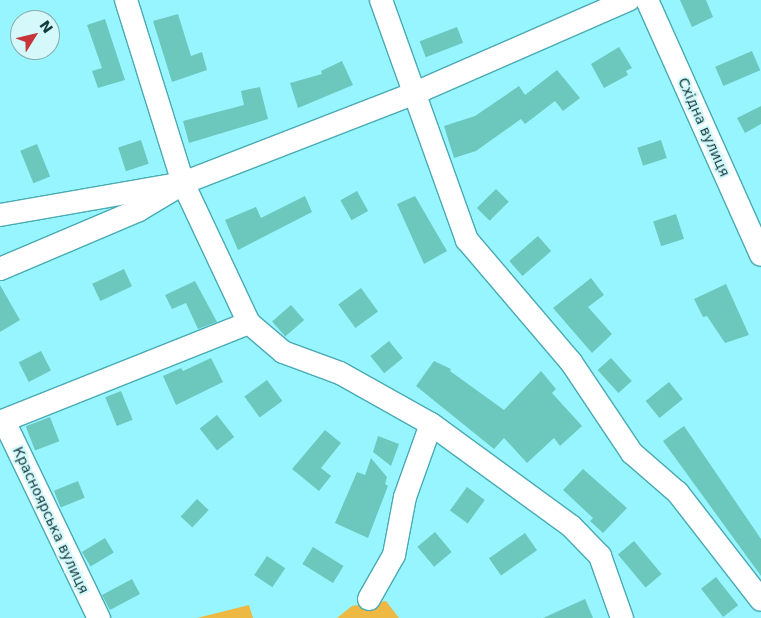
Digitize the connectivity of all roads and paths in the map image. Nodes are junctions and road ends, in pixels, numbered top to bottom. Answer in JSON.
{"nodes":[{"id":1,"x":126,"y":0,"type":"edge"},
{"id":2,"x":381,"y":0,"type":"edge"},
{"id":3,"x":628,"y":0,"type":"edge"},
{"id":4,"x":647,"y":0,"type":"edge"},
{"id":5,"x":413,"y":94,"type":"junction"},
{"id":6,"x":184,"y":183,"type":"junction"},
{"id":7,"x":0,"y":215,"type":"edge"},
{"id":8,"x":761,"y":255,"type":"edge"},
{"id":9,"x":0,"y":270,"type":"edge"},
{"id":10,"x":249,"y":323,"type":"junction"},
{"id":11,"x":2,"y":422,"type":"edge"},
{"id":12,"x":431,"y":424,"type":"junction"},
{"id":13,"x":369,"y":600,"type":"dead end"},
{"id":14,"x":761,"y":600,"type":"edge"},
{"id":15,"x":98,"y":618,"type":"edge"},
{"id":16,"x":622,"y":618,"type":"edge"}],
"edges":[{"from":1,"to":6,"type":"street"},
{"from":2,"to":5,"type":"street"},
{"from":3,"to":5,"type":"street"},
{"from":4,"to":8,"type":"street","name":"Східна вулиця"},
{"from":5,"to":6,"type":"street"},
{"from":5,"to":14,"type":"street"},
{"from":6,"to":7,"type":"street"},
{"from":6,"to":9,"type":"street"},
{"from":6,"to":10,"type":"street"},
{"from":10,"to":11,"type":"street"},
{"from":10,"to":12,"type":"street"},
{"from":11,"to":15,"type":"street","name":"Красноярська вулиця"},
{"from":12,"to":13,"type":"street"},
{"from":12,"to":16,"type":"street"}]}
